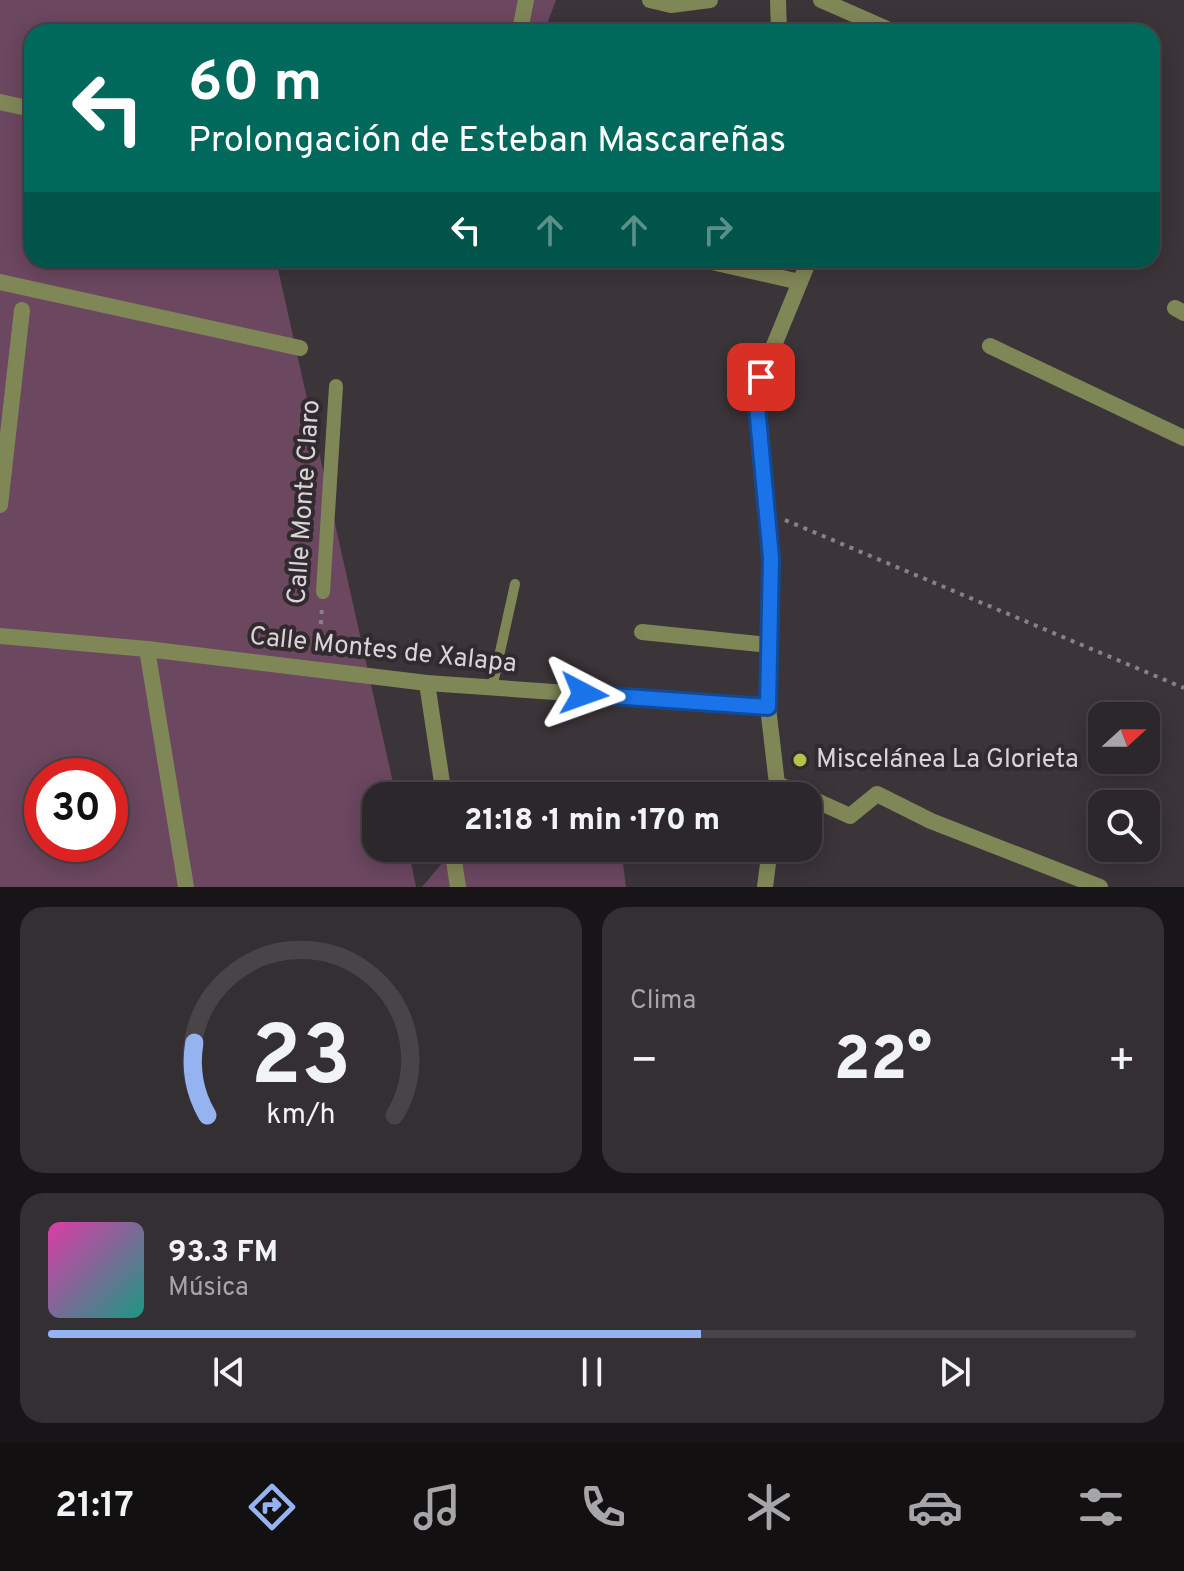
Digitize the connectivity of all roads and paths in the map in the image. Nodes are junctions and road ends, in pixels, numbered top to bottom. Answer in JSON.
{"nodes":[{"id":1,"x":526,"y":0,"type":"edge"},
{"id":2,"x":650,"y":0,"type":"edge"},
{"id":3,"x":710,"y":0,"type":"edge"},
{"id":4,"x":778,"y":0,"type":"edge"},
{"id":5,"x":821,"y":0,"type":"edge"},
{"id":6,"x":521,"y":24,"type":"edge"},
{"id":7,"x":779,"y":24,"type":"edge"},
{"id":8,"x":876,"y":24,"type":"edge"},
{"id":9,"x":0,"y":102,"type":"edge"},
{"id":10,"x":24,"y":107,"type":"edge"},
{"id":11,"x":738,"y":268,"type":"edge"},
{"id":12,"x":806,"y":268,"type":"edge"},
{"id":13,"x":0,"y":282,"type":"edge"},
{"id":14,"x":800,"y":282,"type":"junction"},
{"id":15,"x":22,"y":310,"type":"dead end"},
{"id":16,"x":990,"y":346,"type":"dead end"},
{"id":17,"x":300,"y":348,"type":"dead end"},
{"id":18,"x":336,"y":386,"type":"dead end"},
{"id":19,"x":1184,"y":438,"type":"edge"},
{"id":20,"x":0,"y":505,"type":"edge"},
{"id":21,"x":768,"y":513,"type":"junction"},
{"id":22,"x":515,"y":584,"type":"dead end"},
{"id":23,"x":323,"y":592,"type":"joint"},
{"id":24,"x":642,"y":632,"type":"dead end"},
{"id":25,"x":0,"y":636,"type":"edge"},
{"id":26,"x":769,"y":645,"type":"junction"},
{"id":27,"x":147,"y":649,"type":"junction"},
{"id":28,"x":318,"y":668,"type":"junction"},
{"id":29,"x":427,"y":683,"type":"junction"},
{"id":30,"x":492,"y":688,"type":"junction"},
{"id":31,"x":1184,"y":688,"type":"edge"},
{"id":32,"x":768,"y":707,"type":"junction"},
{"id":33,"x":442,"y":782,"type":"edge"},
{"id":34,"x":775,"y":782,"type":"edge"},
{"id":35,"x":822,"y":803,"type":"edge"},
{"id":36,"x":454,"y":862,"type":"edge"},
{"id":37,"x":768,"y":862,"type":"edge"},
{"id":38,"x":186,"y":887,"type":"edge"},
{"id":39,"x":458,"y":887,"type":"edge"},
{"id":40,"x":765,"y":887,"type":"edge"},
{"id":41,"x":1100,"y":887,"type":"edge"}],
"edges":[{"from":1,"to":6,"type":"street"},
{"from":2,"to":3,"type":"street"},
{"from":4,"to":7,"type":"street"},
{"from":5,"to":8,"type":"street"},
{"from":9,"to":10,"type":"street"},
{"from":11,"to":14,"type":"street"},
{"from":12,"to":14,"type":"street"},
{"from":13,"to":17,"type":"street"},
{"from":14,"to":21,"type":"street"},
{"from":15,"to":20,"type":"street"},
{"from":16,"to":19,"type":"street"},
{"from":18,"to":23,"type":"street","name":"Calle Monte Claro"},
{"from":21,"to":26,"type":"street"},
{"from":21,"to":31,"type":"path"},
{"from":22,"to":30,"type":"lane"},
{"from":23,"to":28,"type":"path","name":"Calle Monte Claro"},
{"from":24,"to":26,"type":"street"},
{"from":25,"to":27,"type":"street","name":"Calle Montes de Xalapa"},
{"from":26,"to":32,"type":"street"},
{"from":27,"to":28,"type":"street","name":"Calle Montes de Xalapa"},
{"from":27,"to":38,"type":"street"},
{"from":28,"to":29,"type":"street","name":"Calle Montes de Xalapa"},
{"from":29,"to":30,"type":"street","name":"Calle Montes de Xalapa"},
{"from":29,"to":33,"type":"street"},
{"from":30,"to":32,"type":"street","name":"Calle Montes de Xalapa"},
{"from":32,"to":34,"type":"street"},
{"from":35,"to":41,"type":"street"},
{"from":36,"to":39,"type":"street"},
{"from":37,"to":40,"type":"street"}]}
